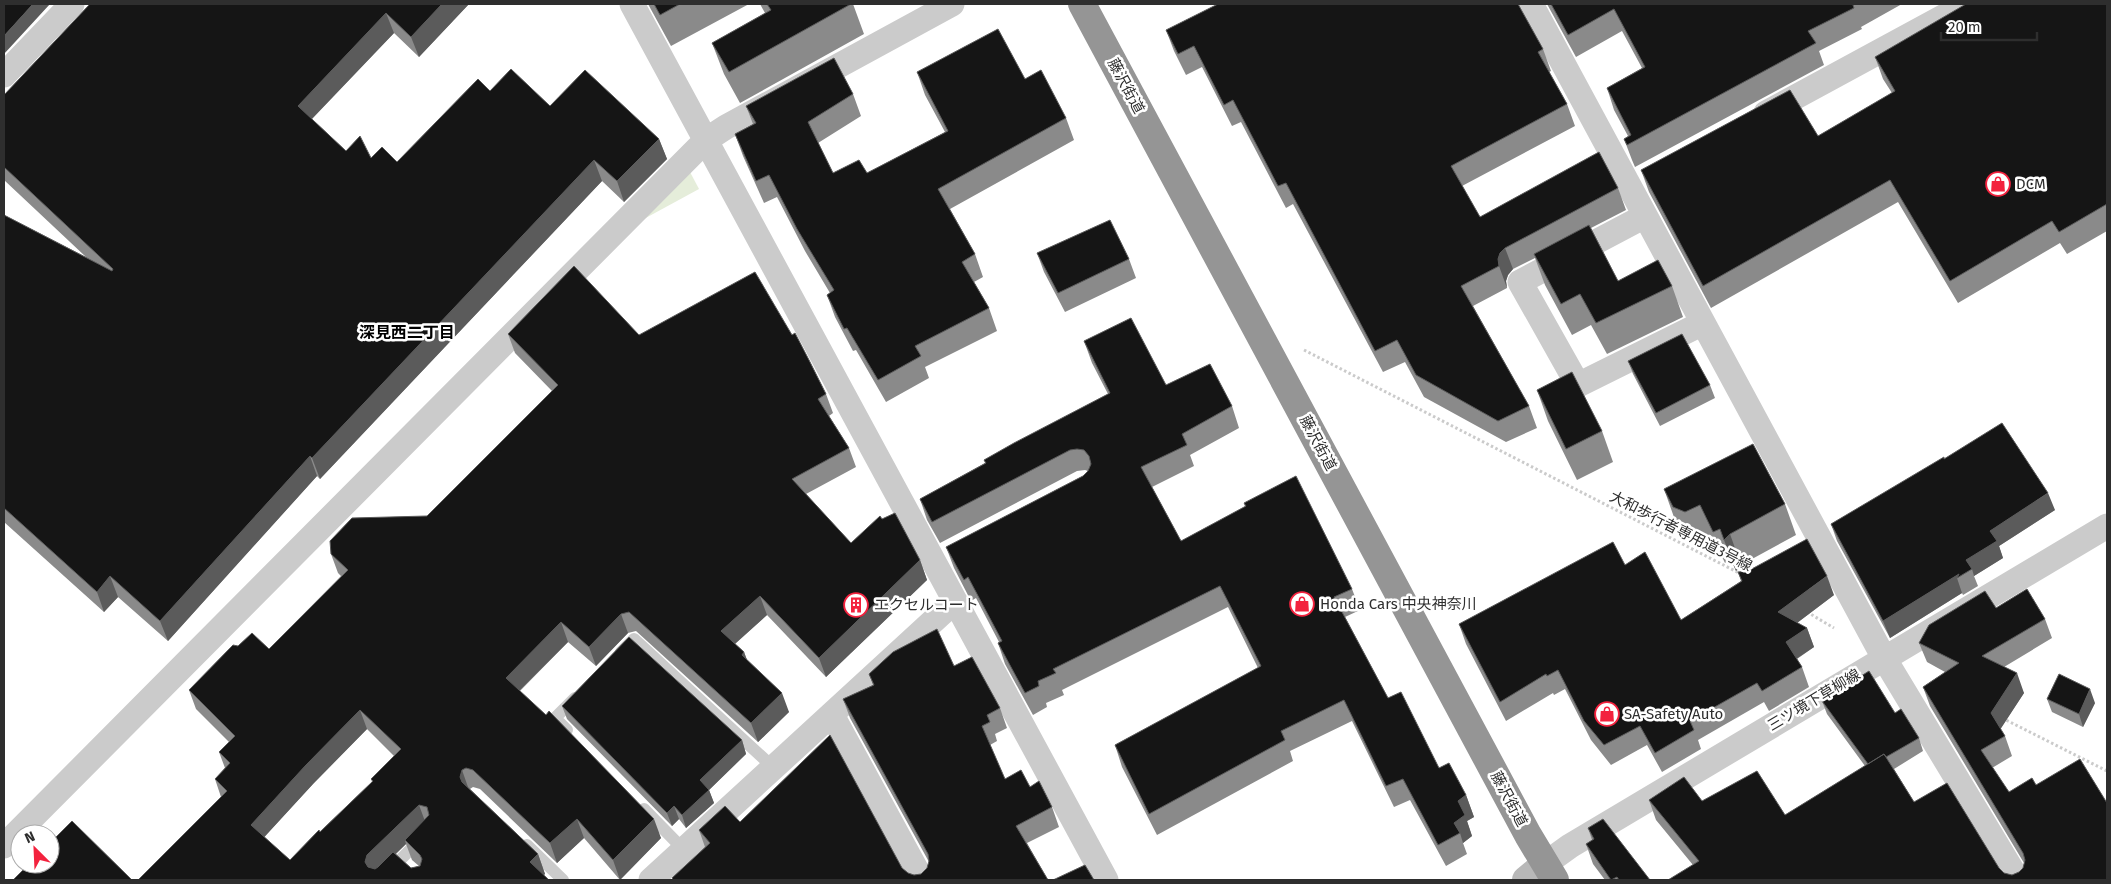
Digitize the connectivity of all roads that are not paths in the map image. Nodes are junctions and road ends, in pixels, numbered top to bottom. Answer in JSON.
{"nodes":[{"id":1,"x":72,"y":4,"type":"edge"},
{"id":2,"x":632,"y":4,"type":"edge"},
{"id":3,"x":952,"y":4,"type":"edge"},
{"id":4,"x":1082,"y":4,"type":"edge"},
{"id":5,"x":1531,"y":4,"type":"edge"},
{"id":6,"x":1967,"y":4,"type":"edge"},
{"id":7,"x":4,"y":75,"type":"edge"},
{"id":8,"x":1742,"y":126,"type":"edge"},
{"id":9,"x":706,"y":140,"type":"junction"},
{"id":10,"x":1645,"y":216,"type":"junction"},
{"id":11,"x":1703,"y":323,"type":"junction"},
{"id":12,"x":2107,"y":526,"type":"edge"},
{"id":13,"x":1820,"y":538,"type":"junction"},
{"id":14,"x":1797,"y":551,"type":"edge"},
{"id":15,"x":954,"y":601,"type":"junction"},
{"id":16,"x":1884,"y":658,"type":"junction"},
{"id":17,"x":614,"y":659,"type":"edge"},
{"id":18,"x":581,"y":692,"type":"edge"},
{"id":19,"x":832,"y":715,"type":"junction"},
{"id":20,"x":575,"y":739,"type":"edge"},
{"id":21,"x":774,"y":768,"type":"junction"},
{"id":22,"x":636,"y":801,"type":"edge"},
{"id":23,"x":428,"y":832,"type":"edge"},
{"id":24,"x":516,"y":834,"type":"edge"},
{"id":25,"x":4,"y":846,"type":"edge"},
{"id":26,"x":684,"y":850,"type":"junction"},
{"id":27,"x":1542,"y":875,"type":"edge"},
{"id":28,"x":380,"y":880,"type":"edge"},
{"id":29,"x":563,"y":880,"type":"edge"},
{"id":30,"x":651,"y":880,"type":"edge"},
{"id":31,"x":922,"y":880,"type":"edge"},
{"id":32,"x":1106,"y":880,"type":"edge"},
{"id":33,"x":2018,"y":880,"type":"edge"}],
"edges":[{"from":1,"to":7,"type":"street"},
{"from":2,"to":9,"type":"street"},
{"from":3,"to":9,"type":"street"},
{"from":4,"to":27,"type":"highway","name":"藤沢街道"},
{"from":5,"to":10,"type":"street"},
{"from":6,"to":8,"type":"street"},
{"from":9,"to":15,"type":"street"},
{"from":9,"to":25,"type":"street"},
{"from":10,"to":11,"type":"street"},
{"from":10,"to":11,"type":"street"},
{"from":11,"to":13,"type":"street"},
{"from":12,"to":16,"type":"street","name":"三ツ境下草柳線"},
{"from":13,"to":14,"type":"street"},
{"from":13,"to":16,"type":"street"},
{"from":15,"to":19,"type":"street"},
{"from":15,"to":32,"type":"street"},
{"from":16,"to":27,"type":"street","name":"三ツ境下草柳線"},
{"from":16,"to":33,"type":"street"},
{"from":17,"to":21,"type":"lane"},
{"from":18,"to":20,"type":"lane"},
{"from":19,"to":21,"type":"street"},
{"from":19,"to":31,"type":"street"},
{"from":21,"to":26,"type":"street"},
{"from":22,"to":26,"type":"lane"},
{"from":23,"to":28,"type":"lane"},
{"from":24,"to":29,"type":"lane"},
{"from":26,"to":30,"type":"street"}]}
